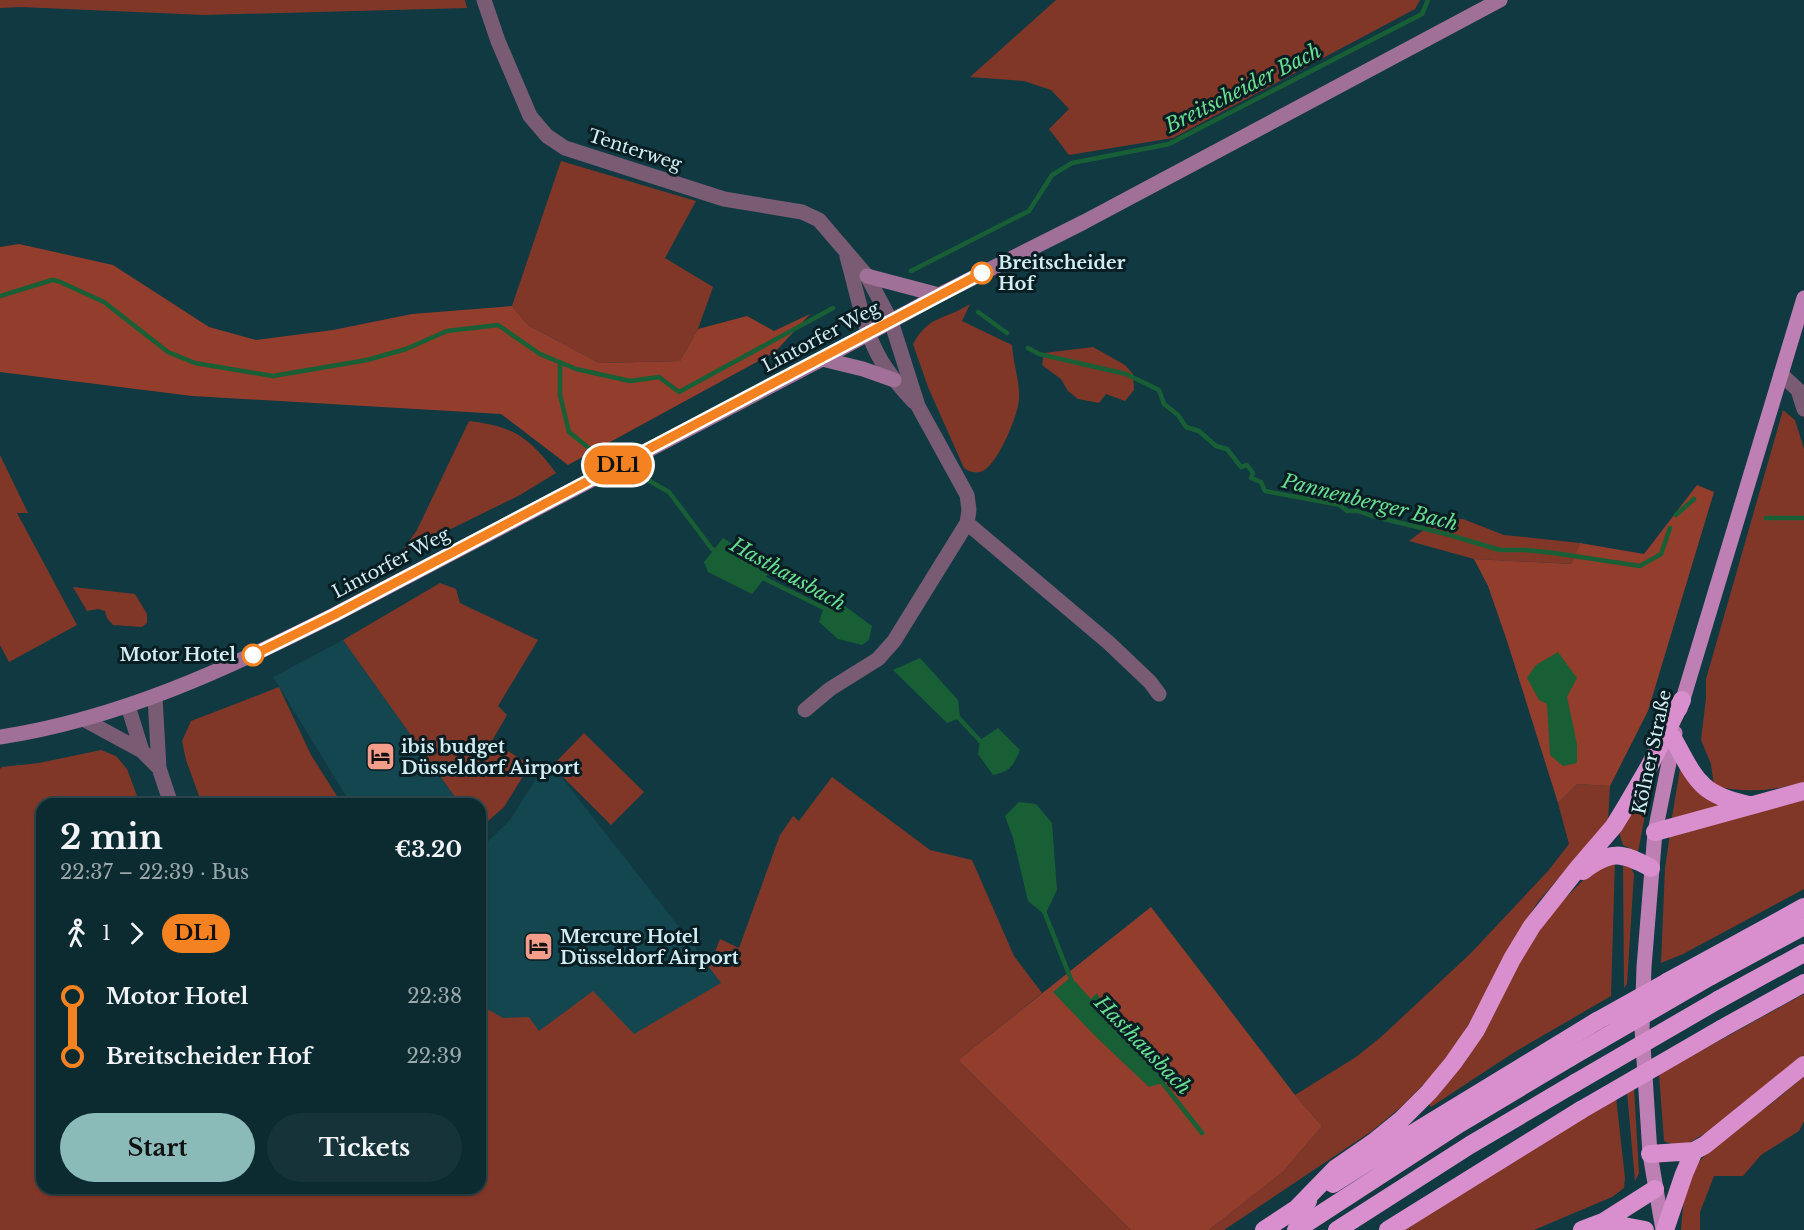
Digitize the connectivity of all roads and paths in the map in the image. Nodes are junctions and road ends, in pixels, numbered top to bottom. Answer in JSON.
{"nodes":[{"id":1,"x":484,"y":0,"type":"edge"},
{"id":2,"x":1500,"y":0,"type":"edge"},
{"id":3,"x":846,"y":253,"type":"junction"},
{"id":4,"x":867,"y":276,"type":"junction"},
{"id":5,"x":939,"y":295,"type":"junction"},
{"id":6,"x":1804,"y":298,"type":"edge"},
{"id":7,"x":891,"y":321,"type":"junction"},
{"id":8,"x":868,"y":334,"type":"junction"},
{"id":9,"x":822,"y":359,"type":"junction"},
{"id":10,"x":1781,"y":374,"type":"junction"},
{"id":11,"x":894,"y":380,"type":"junction"},
{"id":12,"x":918,"y":406,"type":"junction"},
{"id":13,"x":1804,"y":409,"type":"edge"},
{"id":14,"x":967,"y":523,"type":"junction"},
{"id":15,"x":1159,"y":694,"type":"dead end"},
{"id":16,"x":155,"y":697,"type":"junction"},
{"id":17,"x":1682,"y":700,"type":"junction"},
{"id":18,"x":128,"y":706,"type":"junction"},
{"id":19,"x":805,"y":710,"type":"dead end"},
{"id":20,"x":83,"y":719,"type":"junction"},
{"id":21,"x":0,"y":736,"type":"edge"},
{"id":22,"x":1674,"y":738,"type":"junction"},
{"id":23,"x":142,"y":751,"type":"junction"},
{"id":24,"x":159,"y":768,"type":"junction"},
{"id":25,"x":1804,"y":791,"type":"edge"},
{"id":26,"x":169,"y":798,"type":"edge"},
{"id":27,"x":1751,"y":806,"type":"junction"},
{"id":28,"x":1655,"y":832,"type":"junction"},
{"id":29,"x":1652,"y":868,"type":"junction"},
{"id":30,"x":1566,"y":883,"type":"junction"},
{"id":31,"x":1804,"y":907,"type":"edge"},
{"id":32,"x":1804,"y":926,"type":"edge"},
{"id":33,"x":1804,"y":953,"type":"edge"},
{"id":34,"x":1804,"y":983,"type":"edge"},
{"id":35,"x":1804,"y":1065,"type":"edge"},
{"id":36,"x":1694,"y":1151,"type":"junction"},
{"id":37,"x":1650,"y":1154,"type":"junction"},
{"id":38,"x":1655,"y":1189,"type":"junction"},
{"id":39,"x":1297,"y":1208,"type":"junction"},
{"id":40,"x":1603,"y":1222,"type":"junction"},
{"id":41,"x":1264,"y":1230,"type":"edge"},
{"id":42,"x":1296,"y":1230,"type":"edge"},
{"id":43,"x":1337,"y":1230,"type":"edge"},
{"id":44,"x":1388,"y":1230,"type":"edge"},
{"id":45,"x":1582,"y":1230,"type":"edge"},
{"id":46,"x":1645,"y":1230,"type":"edge"},
{"id":47,"x":1664,"y":1230,"type":"edge"}],
"edges":[{"from":1,"to":3,"type":"street","name":"Tenterweg"},
{"from":2,"to":5,"type":"main road","name":"Lintorfer Weg"},
{"from":3,"to":4,"type":"street","name":"Tenterweg"},
{"from":3,"to":8,"type":"street","name":"Tenterweg"},
{"from":4,"to":5,"type":"main road"},
{"from":4,"to":7,"type":"street","name":"Tenterweg"},
{"from":5,"to":7,"type":"main road","name":"Lintorfer Weg"},
{"from":6,"to":10,"type":"main road","name":"Kölner Straße"},
{"from":7,"to":8,"type":"main road","name":"Lintorfer Weg"},
{"from":7,"to":12,"type":"street"},
{"from":8,"to":9,"type":"main road","name":"Lintorfer Weg"},
{"from":8,"to":11,"type":"street"},
{"from":9,"to":11,"type":"main road"},
{"from":9,"to":16,"type":"main road","name":"Lintorfer Weg"},
{"from":10,"to":13,"type":"street"},
{"from":10,"to":17,"type":"main road","name":"Kölner Straße"},
{"from":11,"to":12,"type":"street"},
{"from":12,"to":14,"type":"street"},
{"from":14,"to":15,"type":"street"},
{"from":14,"to":19,"type":"street"},
{"from":16,"to":18,"type":"main road","name":"Lintorfer Weg"},
{"from":16,"to":24,"type":"street"},
{"from":17,"to":22,"type":"main road","name":"Kölner Straße"},
{"from":17,"to":30,"type":"highway"},
{"from":18,"to":20,"type":"main road","name":"Lintorfer Weg"},
{"from":18,"to":23,"type":"street"},
{"from":20,"to":21,"type":"main road","name":"Lintorfer Weg"},
{"from":20,"to":23,"type":"street"},
{"from":22,"to":27,"type":"highway"},
{"from":22,"to":28,"type":"main road","name":"Kölner Straße"},
{"from":23,"to":24,"type":"street"},
{"from":24,"to":26,"type":"street"},
{"from":25,"to":27,"type":"highway"},
{"from":27,"to":28,"type":"highway"},
{"from":28,"to":29,"type":"main road","name":"Kölner Straße"},
{"from":29,"to":30,"type":"highway"},
{"from":29,"to":37,"type":"main road","name":"Kölner Straße"},
{"from":30,"to":39,"type":"highway"},
{"from":31,"to":39,"type":"highway","bridge":true},
{"from":32,"to":42,"type":"highway","bridge":true},
{"from":33,"to":43,"type":"highway","bridge":true},
{"from":34,"to":44,"type":"highway","bridge":true},
{"from":35,"to":36,"type":"highway"},
{"from":36,"to":37,"type":"highway"},
{"from":36,"to":47,"type":"highway"},
{"from":37,"to":38,"type":"main road","name":"Kölner Straße"},
{"from":38,"to":40,"type":"highway"},
{"from":38,"to":47,"type":"main road","name":"Kölner Straße"},
{"from":39,"to":41,"type":"highway"},
{"from":40,"to":45,"type":"highway"},
{"from":40,"to":46,"type":"highway"}]}
